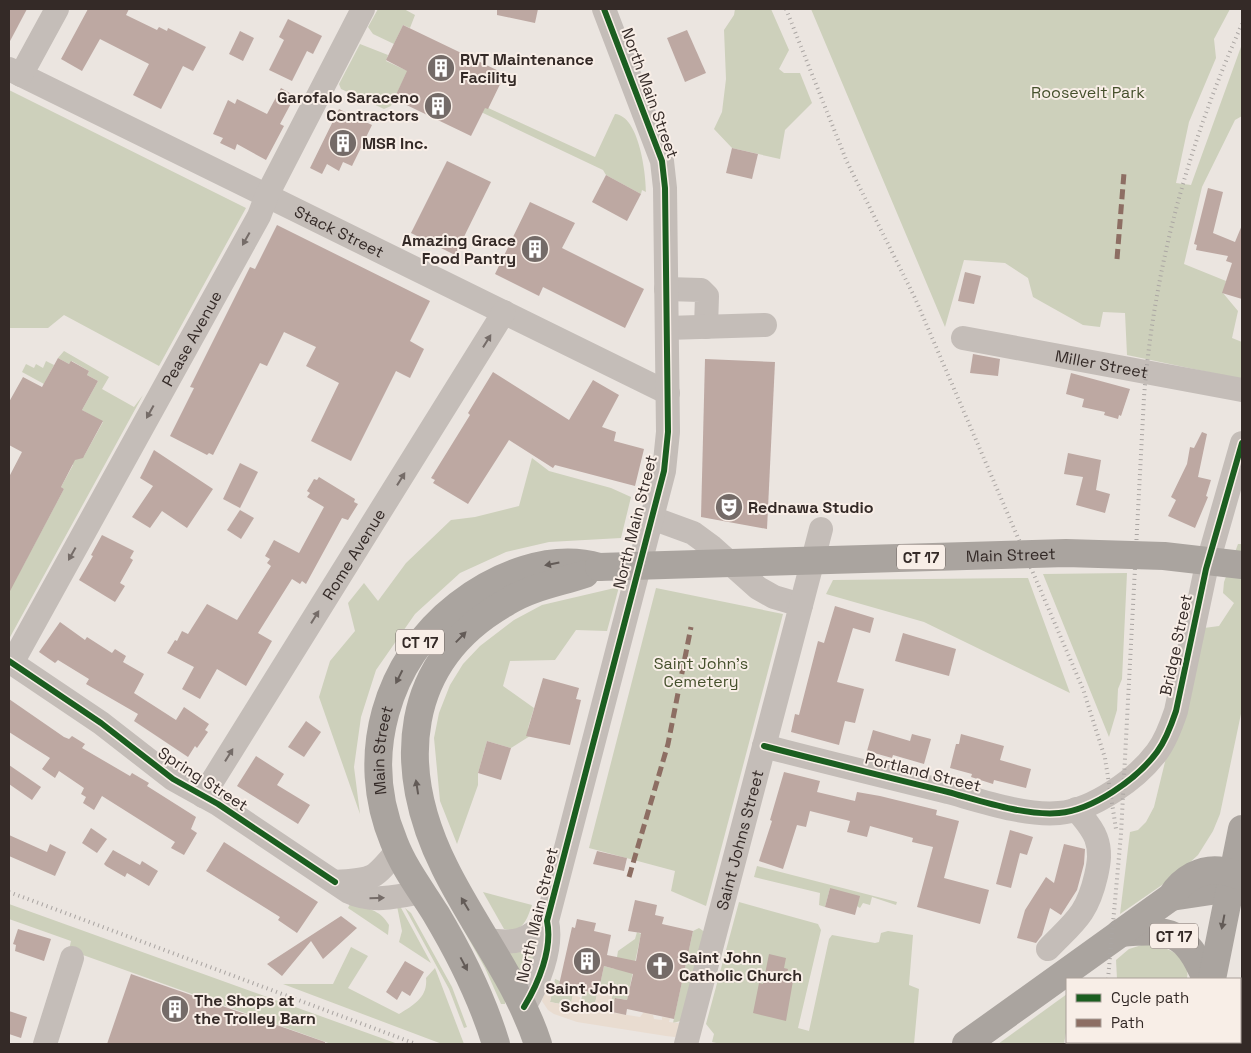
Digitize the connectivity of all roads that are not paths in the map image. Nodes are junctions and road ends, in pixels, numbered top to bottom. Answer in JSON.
{"nodes":[{"id":1,"x":57,"y":9,"type":"edge"},
{"id":2,"x":363,"y":9,"type":"edge"},
{"id":3,"x":604,"y":9,"type":"edge"},
{"id":4,"x":15,"y":72,"type":"edge"},
{"id":5,"x":267,"y":195,"type":"junction"},
{"id":6,"x":666,"y":289,"type":"junction"},
{"id":7,"x":504,"y":312,"type":"junction"},
{"id":8,"x":765,"y":325,"type":"dead end"},
{"id":9,"x":706,"y":327,"type":"junction"},
{"id":10,"x":667,"y":328,"type":"junction"},
{"id":11,"x":963,"y":338,"type":"dead end"},
{"id":12,"x":1242,"y":390,"type":"edge"},
{"id":13,"x":668,"y":393,"type":"junction"},
{"id":14,"x":1242,"y":443,"type":"edge"},
{"id":15,"x":652,"y":518,"type":"junction"},
{"id":16,"x":821,"y":529,"type":"dead end"},
{"id":17,"x":1242,"y":565,"type":"edge"},
{"id":18,"x":600,"y":567,"type":"junction"},
{"id":19,"x":801,"y":605,"type":"junction"},
{"id":20,"x":10,"y":662,"type":"edge"},
{"id":21,"x":764,"y":746,"type":"junction"},
{"id":22,"x":203,"y":796,"type":"junction"},
{"id":23,"x":1076,"y":809,"type":"junction"},
{"id":24,"x":1242,"y":829,"type":"edge"},
{"id":25,"x":398,"y":851,"type":"junction"},
{"id":26,"x":1238,"y":875,"type":"edge"},
{"id":27,"x":335,"y":882,"type":"junction"},
{"id":28,"x":422,"y":892,"type":"junction"},
{"id":29,"x":547,"y":921,"type":"junction"},
{"id":30,"x":1120,"y":933,"type":"junction"},
{"id":31,"x":486,"y":940,"type":"junction"},
{"id":32,"x":1048,"y":949,"type":"dead end"},
{"id":33,"x":72,"y":958,"type":"dead end"},
{"id":34,"x":1206,"y":978,"type":"edge"},
{"id":35,"x":1212,"y":978,"type":"edge"},
{"id":36,"x":524,"y":1007,"type":"junction"},
{"id":37,"x":45,"y":1044,"type":"edge"},
{"id":38,"x":496,"y":1044,"type":"edge"},
{"id":39,"x":538,"y":1044,"type":"edge"},
{"id":40,"x":686,"y":1044,"type":"edge"},
{"id":41,"x":966,"y":1044,"type":"edge"}],
"edges":[{"from":1,"to":4,"type":"street"},
{"from":2,"to":5,"type":"street","name":"Pease Avenue"},
{"from":3,"to":6,"type":"street","name":"North Main Street"},
{"from":4,"to":5,"type":"street","name":"Stack Street"},
{"from":5,"to":7,"type":"street","name":"Stack Street"},
{"from":5,"to":20,"type":"street","name":"Pease Avenue","one_way":true},
{"from":6,"to":9,"type":"street"},
{"from":6,"to":10,"type":"street","name":"North Main Street"},
{"from":7,"to":13,"type":"street","name":"Stack Street"},
{"from":22,"to":7,"type":"street","name":"Rome Avenue","one_way":true},
{"from":8,"to":9,"type":"street"},
{"from":9,"to":10,"type":"street"},
{"from":10,"to":13,"type":"street","name":"North Main Street"},
{"from":11,"to":12,"type":"street","name":"Miller Street"},
{"from":13,"to":15,"type":"street","name":"North Main Street"},
{"from":14,"to":23,"type":"street","name":"Bridge Street"},
{"from":15,"to":19,"type":"street"},
{"from":15,"to":29,"type":"street","name":"North Main Street"},
{"from":16,"to":19,"type":"street","name":"Saint Johns Street"},
{"from":17,"to":18,"type":"highway","name":"Main Street","number":"CT 17","bridge":true},
{"from":18,"to":25,"type":"highway","name":"Main Street","number":"CT 17","one_way":true},
{"from":31,"to":18,"type":"highway","name":"Main Street","number":"CT 17","one_way":true},
{"from":19,"to":21,"type":"street","name":"Saint Johns Street"},
{"from":20,"to":22,"type":"street","name":"Spring Street"},
{"from":21,"to":23,"type":"street","name":"Portland Street"},
{"from":21,"to":40,"type":"street","name":"Saint Johns Street"},
{"from":22,"to":27,"type":"street","name":"Spring Street"},
{"from":23,"to":32,"type":"street"},
{"from":24,"to":26,"type":"highway"},
{"from":25,"to":27,"type":"street"},
{"from":25,"to":28,"type":"highway","name":"Main Street","number":"CT 17"},
{"from":26,"to":30,"type":"highway","number":"CT 17"},
{"from":26,"to":35,"type":"highway","one_way":true},
{"from":27,"to":28,"type":"street","name":"Spring Street","one_way":true},
{"from":28,"to":38,"type":"highway","name":"Main Street","number":"CT 17","one_way":true},
{"from":29,"to":31,"type":"street","name":"North Main Street"},
{"from":29,"to":36,"type":"street","name":"North Main Street"},
{"from":30,"to":34,"type":"highway","number":"CT 17"},
{"from":30,"to":41,"type":"highway","number":"CT 17"},
{"from":31,"to":36,"type":"highway","name":"Main Street","number":"CT 17"},
{"from":33,"to":37,"type":"street"},
{"from":36,"to":39,"type":"highway","name":"Main Street","number":"CT 17"}]}
